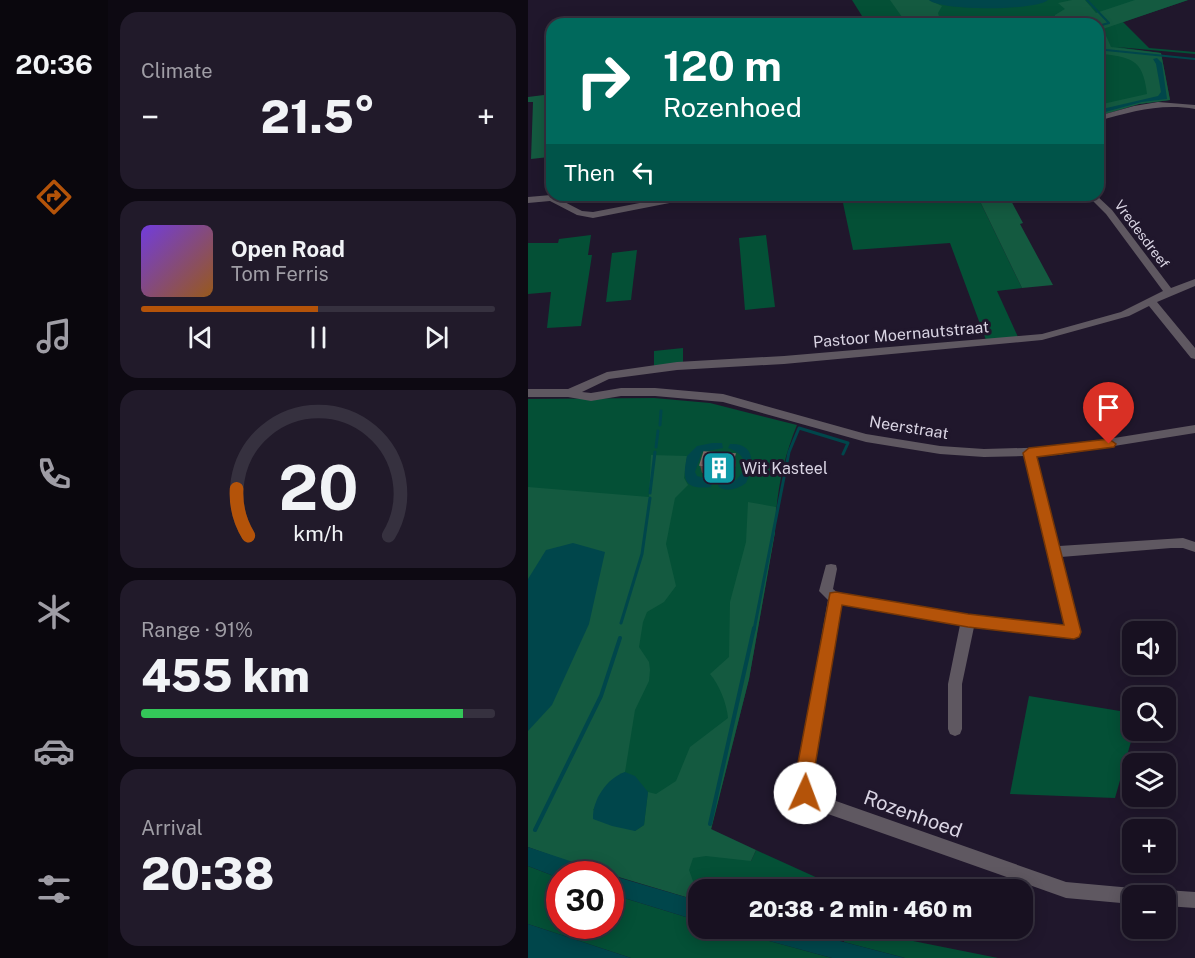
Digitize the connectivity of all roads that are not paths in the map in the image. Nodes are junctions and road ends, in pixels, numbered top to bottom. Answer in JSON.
{"nodes":[{"id":1,"x":1195,"y":107,"type":"edge"},
{"id":2,"x":1104,"y":118,"type":"edge"},
{"id":3,"x":546,"y":198,"type":"edge"},
{"id":4,"x":528,"y":200,"type":"edge"},
{"id":5,"x":557,"y":201,"type":"edge"},
{"id":6,"x":665,"y":201,"type":"edge"},
{"id":7,"x":1098,"y":201,"type":"edge"},
{"id":8,"x":1195,"y":282,"type":"edge"},
{"id":9,"x":1169,"y":292,"type":"junction"},
{"id":10,"x":1151,"y":301,"type":"junction"},
{"id":11,"x":1195,"y":355,"type":"edge"},
{"id":12,"x":603,"y":387,"type":"junction"},
{"id":13,"x":528,"y":393,"type":"edge"},
{"id":14,"x":1195,"y":429,"type":"edge"},
{"id":15,"x":1029,"y":453,"type":"junction"},
{"id":16,"x":1195,"y":548,"type":"edge"},
{"id":17,"x":1054,"y":552,"type":"junction"},
{"id":18,"x":831,"y":569,"type":"dead end"},
{"id":19,"x":836,"y":598,"type":"junction"},
{"id":20,"x":968,"y":621,"type":"junction"},
{"id":21,"x":955,"y":729,"type":"dead end"},
{"id":22,"x":1122,"y":895,"type":"edge"},
{"id":23,"x":1176,"y":899,"type":"edge"},
{"id":24,"x":1195,"y":900,"type":"edge"}],
"edges":[{"from":1,"to":2,"type":"street"},
{"from":3,"to":4,"type":"street"},
{"from":5,"to":6,"type":"street"},
{"from":7,"to":9,"type":"street","name":"Vredesdreef"},
{"from":8,"to":9,"type":"street","name":"Pastoor Moernautstraat"},
{"from":9,"to":10,"type":"street","name":"Pastoor Moernautstraat"},
{"from":10,"to":11,"type":"street"},
{"from":10,"to":12,"type":"street","name":"Pastoor Moernautstraat"},
{"from":12,"to":13,"type":"street","name":"Neerstraat"},
{"from":12,"to":15,"type":"street","name":"Neerstraat"},
{"from":14,"to":15,"type":"street","name":"Neerstraat"},
{"from":15,"to":17,"type":"street"},
{"from":16,"to":17,"type":"street"},
{"from":17,"to":20,"type":"street"},
{"from":18,"to":19,"type":"street","name":"Rozenhoed"},
{"from":19,"to":20,"type":"street"},
{"from":19,"to":22,"type":"street","name":"Rozenhoed"},
{"from":20,"to":21,"type":"street"},
{"from":23,"to":24,"type":"street"}]}
